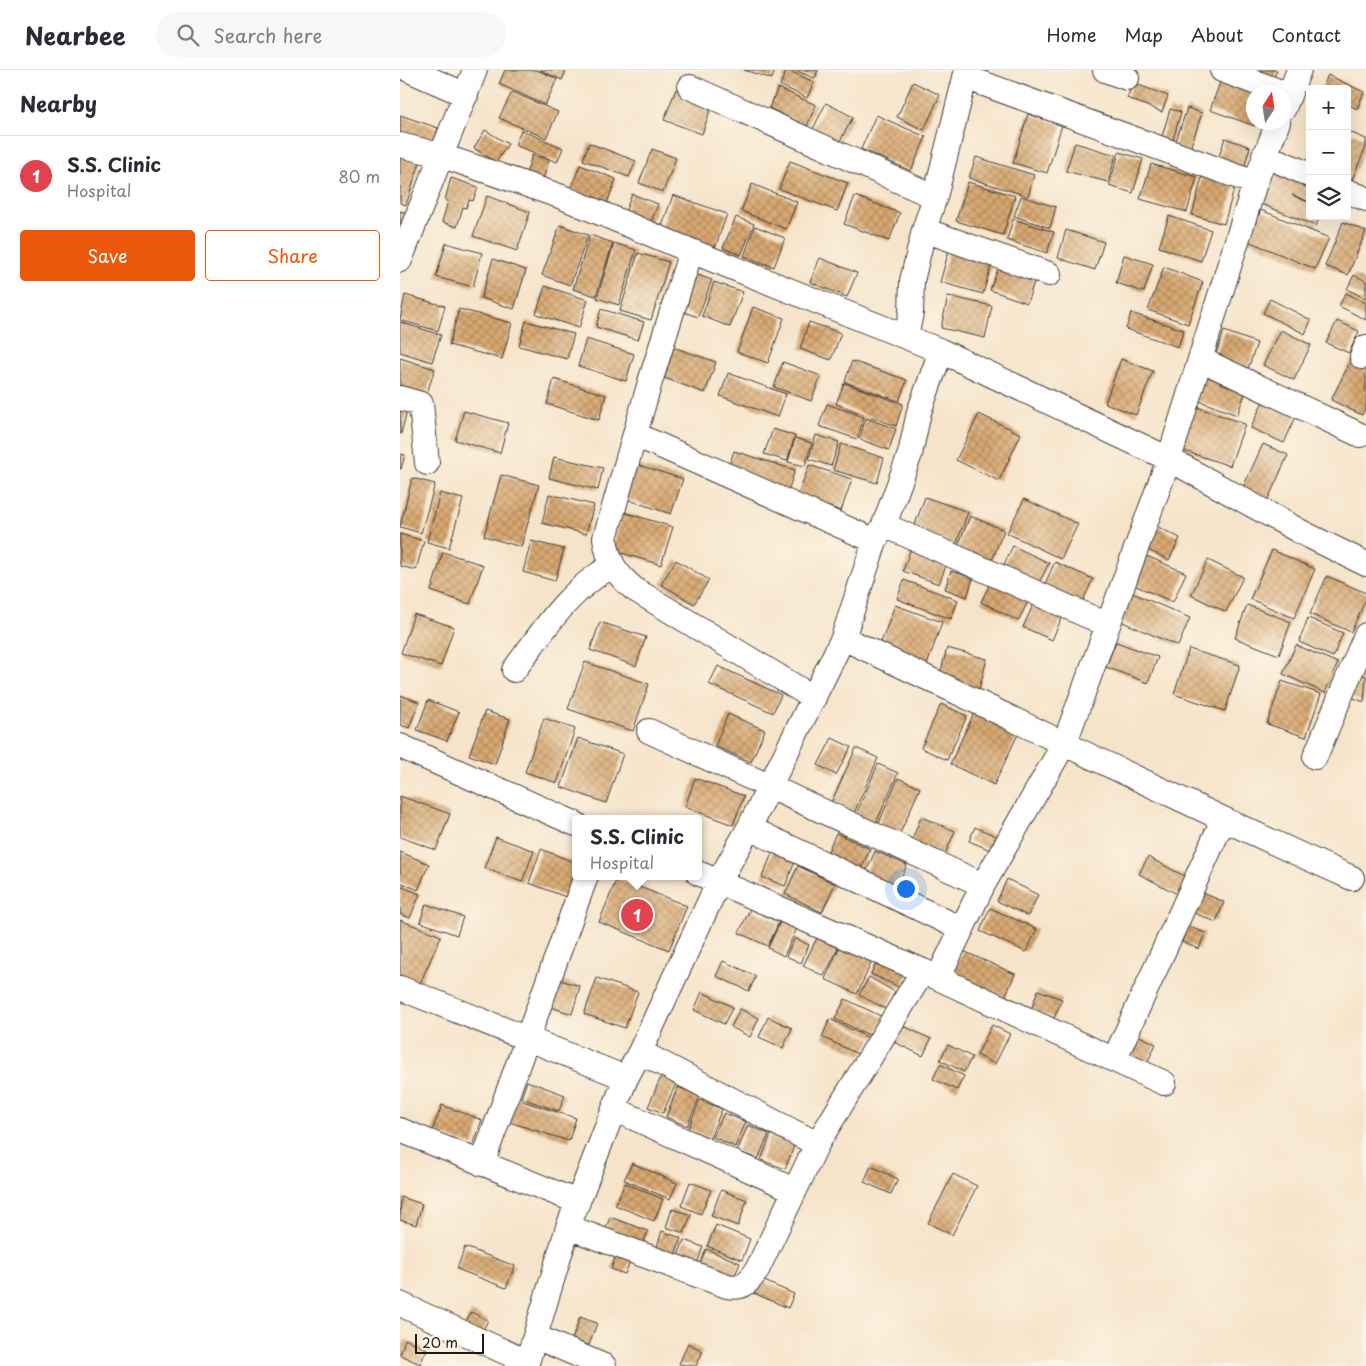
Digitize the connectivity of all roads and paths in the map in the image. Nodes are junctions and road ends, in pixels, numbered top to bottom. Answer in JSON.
{"nodes":[{"id":1,"x":409,"y":70,"type":"edge"},
{"id":2,"x":475,"y":70,"type":"edge"},
{"id":3,"x":1105,"y":70,"type":"edge"},
{"id":4,"x":1222,"y":70,"type":"edge"},
{"id":5,"x":1299,"y":70,"type":"edge"},
{"id":6,"x":966,"y":73,"type":"edge"},
{"id":7,"x":1127,"y":78,"type":"dead end"},
{"id":8,"x":1255,"y":85,"type":"edge"},
{"id":9,"x":1291,"y":85,"type":"edge"},
{"id":10,"x":690,"y":88,"type":"dead end"},
{"id":11,"x":466,"y":95,"type":"junction"},
{"id":12,"x":1275,"y":130,"type":"edge"},
{"id":13,"x":400,"y":145,"type":"edge"},
{"id":14,"x":440,"y":155,"type":"junction"},
{"id":15,"x":1264,"y":155,"type":"junction"},
{"id":16,"x":1306,"y":173,"type":"edge"},
{"id":17,"x":1255,"y":183,"type":"junction"},
{"id":18,"x":1351,"y":193,"type":"edge"},
{"id":19,"x":935,"y":197,"type":"junction"},
{"id":20,"x":1366,"y":199,"type":"edge"},
{"id":21,"x":924,"y":230,"type":"junction"},
{"id":22,"x":691,"y":252,"type":"junction"},
{"id":23,"x":400,"y":260,"type":"edge"},
{"id":24,"x":1050,"y":274,"type":"dead end"},
{"id":25,"x":906,"y":337,"type":"junction"},
{"id":26,"x":941,"y":350,"type":"junction"},
{"id":27,"x":1200,"y":359,"type":"junction"},
{"id":28,"x":400,"y":398,"type":"edge"},
{"id":29,"x":636,"y":435,"type":"junction"},
{"id":30,"x":1360,"y":435,"type":"dead end"},
{"id":31,"x":1170,"y":459,"type":"junction"},
{"id":32,"x":427,"y":463,"type":"dead end"},
{"id":33,"x":880,"y":533,"type":"junction"},
{"id":34,"x":1366,"y":564,"type":"edge"},
{"id":35,"x":612,"y":566,"type":"junction"},
{"id":36,"x":1108,"y":625,"type":"junction"},
{"id":37,"x":1366,"y":635,"type":"edge"},
{"id":38,"x":843,"y":638,"type":"junction"},
{"id":39,"x":514,"y":670,"type":"dead end"},
{"id":40,"x":814,"y":698,"type":"junction"},
{"id":41,"x":649,"y":731,"type":"dead end"},
{"id":42,"x":1064,"y":742,"type":"junction"},
{"id":43,"x":400,"y":746,"type":"edge"},
{"id":44,"x":1315,"y":757,"type":"dead end"},
{"id":45,"x":770,"y":787,"type":"junction"},
{"id":46,"x":1223,"y":820,"type":"junction"},
{"id":47,"x":572,"y":822,"type":"edge"},
{"id":48,"x":749,"y":828,"type":"junction"},
{"id":49,"x":708,"y":877,"type":"edge"},
{"id":50,"x":1352,"y":878,"type":"dead end"},
{"id":51,"x":585,"y":880,"type":"edge"},
{"id":52,"x":983,"y":885,"type":"junction"},
{"id":53,"x":962,"y":929,"type":"junction"},
{"id":54,"x":931,"y":974,"type":"junction"},
{"id":55,"x":400,"y":988,"type":"edge"},
{"id":56,"x":526,"y":1037,"type":"junction"},
{"id":57,"x":640,"y":1052,"type":"junction"},
{"id":58,"x":1114,"y":1060,"type":"junction"},
{"id":59,"x":626,"y":1078,"type":"junction"},
{"id":60,"x":1164,"y":1083,"type":"dead end"},
{"id":61,"x":614,"y":1109,"type":"junction"},
{"id":62,"x":400,"y":1130,"type":"edge"},
{"id":63,"x":817,"y":1144,"type":"junction"},
{"id":64,"x":482,"y":1164,"type":"junction"},
{"id":65,"x":794,"y":1190,"type":"junction"},
{"id":66,"x":578,"y":1202,"type":"junction"},
{"id":67,"x":568,"y":1227,"type":"junction"},
{"id":68,"x":400,"y":1304,"type":"edge"},
{"id":69,"x":536,"y":1337,"type":"junction"},
{"id":70,"x":526,"y":1364,"type":"edge"},
{"id":71,"x":604,"y":1366,"type":"edge"}],
"edges":[{"from":1,"to":11,"type":"street"},
{"from":2,"to":11,"type":"street"},
{"from":3,"to":7,"type":"street"},
{"from":4,"to":8,"type":"street"},
{"from":5,"to":9,"type":"street"},
{"from":6,"to":17,"type":"street"},
{"from":6,"to":19,"type":"street"},
{"from":10,"to":19,"type":"street"},
{"from":11,"to":14,"type":"street"},
{"from":12,"to":15,"type":"street"},
{"from":13,"to":14,"type":"street"},
{"from":14,"to":22,"type":"street"},
{"from":14,"to":23,"type":"street"},
{"from":15,"to":16,"type":"street"},
{"from":15,"to":17,"type":"street"},
{"from":17,"to":27,"type":"street"},
{"from":18,"to":20,"type":"street"},
{"from":19,"to":21,"type":"street"},
{"from":21,"to":24,"type":"street"},
{"from":21,"to":25,"type":"street"},
{"from":22,"to":25,"type":"street"},
{"from":22,"to":29,"type":"street"},
{"from":25,"to":26,"type":"street"},
{"from":26,"to":31,"type":"street"},
{"from":26,"to":33,"type":"street"},
{"from":27,"to":30,"type":"street"},
{"from":27,"to":31,"type":"street"},
{"from":28,"to":32,"type":"street"},
{"from":29,"to":33,"type":"street"},
{"from":29,"to":35,"type":"street"},
{"from":31,"to":34,"type":"street"},
{"from":31,"to":36,"type":"street"},
{"from":33,"to":36,"type":"street"},
{"from":33,"to":38,"type":"street"},
{"from":35,"to":39,"type":"street"},
{"from":35,"to":40,"type":"street"},
{"from":36,"to":42,"type":"street"},
{"from":37,"to":44,"type":"street"},
{"from":38,"to":40,"type":"street"},
{"from":38,"to":42,"type":"street"},
{"from":40,"to":45,"type":"street"},
{"from":41,"to":45,"type":"street"},
{"from":42,"to":46,"type":"street"},
{"from":42,"to":52,"type":"street"},
{"from":43,"to":47,"type":"street"},
{"from":45,"to":48,"type":"street"},
{"from":45,"to":52,"type":"street"},
{"from":46,"to":50,"type":"street"},
{"from":46,"to":58,"type":"street"},
{"from":48,"to":49,"type":"street"},
{"from":48,"to":53,"type":"street"},
{"from":49,"to":54,"type":"street"},
{"from":49,"to":57,"type":"street"},
{"from":51,"to":56,"type":"street"},
{"from":52,"to":53,"type":"street"},
{"from":53,"to":54,"type":"street"},
{"from":54,"to":58,"type":"street"},
{"from":54,"to":63,"type":"street"},
{"from":55,"to":56,"type":"street"},
{"from":56,"to":59,"type":"street"},
{"from":56,"to":64,"type":"street"},
{"from":57,"to":59,"type":"street"},
{"from":57,"to":63,"type":"street"},
{"from":58,"to":60,"type":"street"},
{"from":59,"to":61,"type":"street"},
{"from":61,"to":65,"type":"street"},
{"from":61,"to":66,"type":"street"},
{"from":62,"to":64,"type":"street"},
{"from":63,"to":65,"type":"street"},
{"from":64,"to":66,"type":"street"},
{"from":65,"to":67,"type":"street"},
{"from":66,"to":67,"type":"street"},
{"from":67,"to":69,"type":"street"},
{"from":68,"to":70,"type":"street"},
{"from":69,"to":70,"type":"street"},
{"from":69,"to":71,"type":"street"}]}
